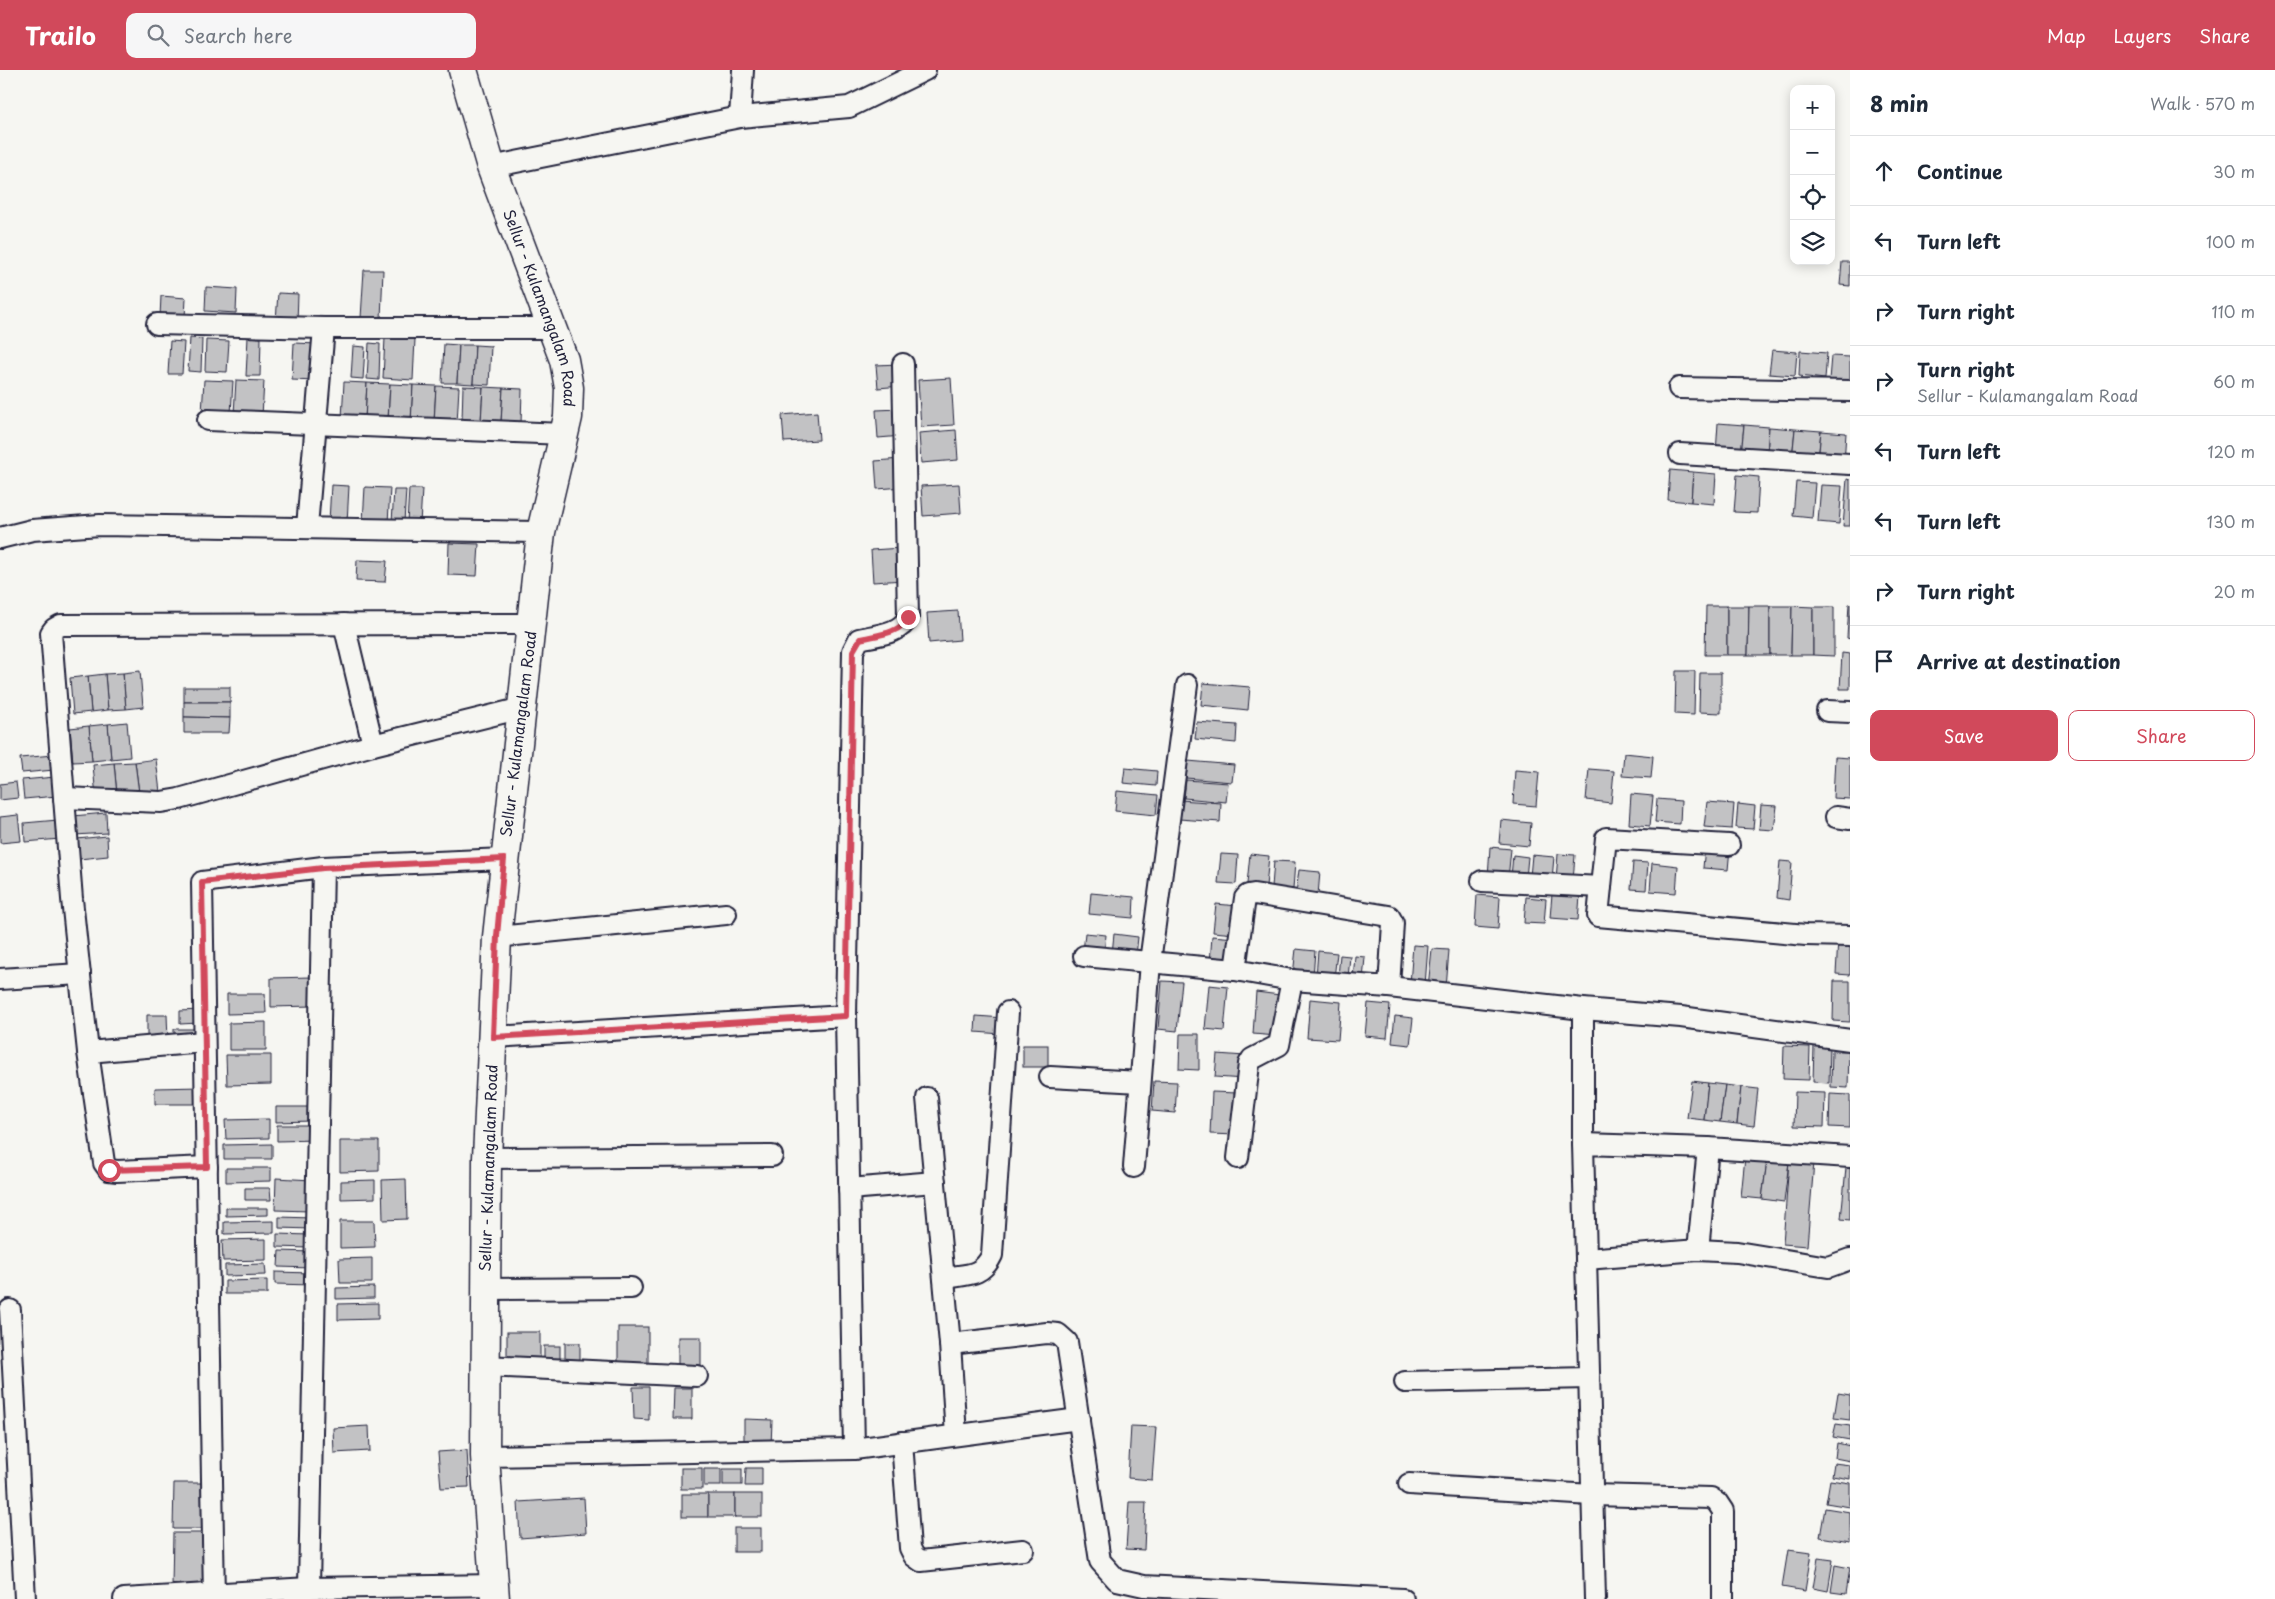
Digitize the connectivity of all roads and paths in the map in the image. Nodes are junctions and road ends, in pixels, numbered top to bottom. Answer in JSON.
{"nodes":[{"id":1,"x":463,"y":70,"type":"edge"},
{"id":2,"x":743,"y":70,"type":"edge"},
{"id":3,"x":925,"y":70,"type":"edge"},
{"id":4,"x":740,"y":117,"type":"junction"},
{"id":5,"x":491,"y":167,"type":"junction"},
{"id":6,"x":157,"y":324,"type":"dead end"},
{"id":7,"x":324,"y":328,"type":"junction"},
{"id":8,"x":552,"y":328,"type":"junction"},
{"id":9,"x":903,"y":364,"type":"dead end"},
{"id":10,"x":1679,"y":388,"type":"dead end"},
{"id":11,"x":1850,"y":390,"type":"edge"},
{"id":12,"x":208,"y":420,"type":"dead end"},
{"id":13,"x":315,"y":425,"type":"junction"},
{"id":14,"x":564,"y":434,"type":"junction"},
{"id":15,"x":1680,"y":454,"type":"dead end"},
{"id":16,"x":1850,"y":464,"type":"edge"},
{"id":17,"x":308,"y":527,"type":"junction"},
{"id":18,"x":541,"y":532,"type":"junction"},
{"id":19,"x":0,"y":538,"type":"edge"},
{"id":20,"x":344,"y":624,"type":"junction"},
{"id":21,"x":532,"y":624,"type":"junction"},
{"id":22,"x":1187,"y":685,"type":"dead end"},
{"id":23,"x":522,"y":708,"type":"junction"},
{"id":24,"x":1827,"y":711,"type":"dead end"},
{"id":25,"x":1850,"y":712,"type":"edge"},
{"id":26,"x":373,"y":745,"type":"junction"},
{"id":27,"x":64,"y":798,"type":"junction"},
{"id":28,"x":1729,"y":845,"type":"dead end"},
{"id":29,"x":504,"y":859,"type":"junction"},
{"id":30,"x":323,"y":868,"type":"junction"},
{"id":31,"x":1482,"y":881,"type":"dead end"},
{"id":32,"x":1601,"y":887,"type":"junction"},
{"id":33,"x":726,"y":914,"type":"dead end"},
{"id":34,"x":497,"y":936,"type":"junction"},
{"id":35,"x":1850,"y":936,"type":"edge"},
{"id":36,"x":1084,"y":956,"type":"dead end"},
{"id":37,"x":1150,"y":962,"type":"junction"},
{"id":38,"x":1235,"y":970,"type":"junction"},
{"id":39,"x":80,"y":974,"type":"junction"},
{"id":40,"x":0,"y":979,"type":"edge"},
{"id":41,"x":1292,"y":980,"type":"junction"},
{"id":42,"x":1389,"y":987,"type":"junction"},
{"id":43,"x":1583,"y":1009,"type":"junction"},
{"id":44,"x":1008,"y":1012,"type":"dead end"},
{"id":45,"x":846,"y":1016,"type":"junction"},
{"id":46,"x":493,"y":1037,"type":"junction"},
{"id":47,"x":1850,"y":1040,"type":"edge"},
{"id":48,"x":204,"y":1042,"type":"junction"},
{"id":49,"x":88,"y":1052,"type":"junction"},
{"id":50,"x":1050,"y":1077,"type":"dead end"},
{"id":51,"x":1140,"y":1082,"type":"junction"},
{"id":52,"x":927,"y":1098,"type":"dead end"},
{"id":53,"x":1583,"y":1144,"type":"junction"},
{"id":54,"x":1708,"y":1148,"type":"junction"},
{"id":55,"x":772,"y":1156,"type":"dead end"},
{"id":56,"x":1850,"y":1157,"type":"edge"},
{"id":57,"x":487,"y":1158,"type":"junction"},
{"id":58,"x":1238,"y":1158,"type":"dead end"},
{"id":59,"x":207,"y":1167,"type":"junction"},
{"id":60,"x":1134,"y":1167,"type":"dead end"},
{"id":61,"x":935,"y":1182,"type":"junction"},
{"id":62,"x":849,"y":1189,"type":"junction"},
{"id":63,"x":1698,"y":1250,"type":"junction"},
{"id":64,"x":1586,"y":1259,"type":"junction"},
{"id":65,"x":1850,"y":1259,"type":"edge"},
{"id":66,"x":944,"y":1278,"type":"junction"},
{"id":67,"x":631,"y":1288,"type":"dead end"},
{"id":68,"x":486,"y":1289,"type":"junction"},
{"id":69,"x":10,"y":1310,"type":"dead end"},
{"id":70,"x":950,"y":1344,"type":"junction"},
{"id":71,"x":486,"y":1366,"type":"junction"},
{"id":72,"x":697,"y":1376,"type":"dead end"},
{"id":73,"x":1589,"y":1378,"type":"junction"},
{"id":74,"x":1405,"y":1382,"type":"dead end"},
{"id":75,"x":1079,"y":1419,"type":"junction"},
{"id":76,"x":956,"y":1435,"type":"junction"},
{"id":77,"x":902,"y":1442,"type":"junction"},
{"id":78,"x":854,"y":1449,"type":"junction"},
{"id":79,"x":485,"y":1456,"type":"junction"},
{"id":80,"x":1409,"y":1484,"type":"dead end"},
{"id":81,"x":1592,"y":1495,"type":"junction"},
{"id":82,"x":1023,"y":1550,"type":"dead end"},
{"id":83,"x":309,"y":1588,"type":"junction"},
{"id":84,"x":495,"y":1592,"type":"edge"},
{"id":85,"x":214,"y":1596,"type":"edge"},
{"id":86,"x":24,"y":1599,"type":"edge"},
{"id":87,"x":124,"y":1599,"type":"edge"},
{"id":88,"x":1403,"y":1599,"type":"edge"},
{"id":89,"x":1595,"y":1599,"type":"edge"},
{"id":90,"x":1723,"y":1599,"type":"edge"}],
"edges":[{"from":1,"to":5,"type":"main road","name":"Sellur - Kulamangalam Road"},
{"from":2,"to":4,"type":"street"},
{"from":3,"to":4,"type":"street"},
{"from":4,"to":5,"type":"street"},
{"from":5,"to":8,"type":"main road","name":"Sellur - Kulamangalam Road"},
{"from":6,"to":7,"type":"street"},
{"from":7,"to":8,"type":"street"},
{"from":7,"to":13,"type":"street"},
{"from":8,"to":14,"type":"main road","name":"Sellur - Kulamangalam Road"},
{"from":9,"to":45,"type":"street"},
{"from":10,"to":11,"type":"street"},
{"from":12,"to":13,"type":"street"},
{"from":13,"to":14,"type":"street"},
{"from":13,"to":17,"type":"street"},
{"from":14,"to":18,"type":"main road","name":"Sellur - Kulamangalam Road"},
{"from":15,"to":16,"type":"street"},
{"from":17,"to":18,"type":"street"},
{"from":17,"to":19,"type":"street"},
{"from":18,"to":21,"type":"main road","name":"Sellur - Kulamangalam Road"},
{"from":20,"to":21,"type":"street"},
{"from":20,"to":26,"type":"street"},
{"from":20,"to":27,"type":"street"},
{"from":21,"to":23,"type":"main road","name":"Sellur - Kulamangalam Road"},
{"from":22,"to":37,"type":"street"},
{"from":23,"to":26,"type":"street"},
{"from":23,"to":29,"type":"main road","name":"Sellur - Kulamangalam Road"},
{"from":24,"to":25,"type":"street"},
{"from":26,"to":27,"type":"street"},
{"from":27,"to":39,"type":"street"},
{"from":28,"to":32,"type":"street"},
{"from":29,"to":30,"type":"street"},
{"from":29,"to":34,"type":"main road","name":"Sellur - Kulamangalam Road"},
{"from":30,"to":48,"type":"street"},
{"from":30,"to":83,"type":"street"},
{"from":31,"to":32,"type":"street"},
{"from":32,"to":35,"type":"street"},
{"from":33,"to":34,"type":"street"},
{"from":34,"to":46,"type":"main road","name":"Sellur - Kulamangalam Road"},
{"from":36,"to":37,"type":"street"},
{"from":37,"to":38,"type":"street"},
{"from":37,"to":51,"type":"street"},
{"from":38,"to":41,"type":"street"},
{"from":38,"to":42,"type":"street"},
{"from":39,"to":40,"type":"street"},
{"from":39,"to":49,"type":"street"},
{"from":41,"to":42,"type":"street"},
{"from":41,"to":58,"type":"street"},
{"from":42,"to":43,"type":"street"},
{"from":43,"to":47,"type":"street"},
{"from":43,"to":53,"type":"street"},
{"from":44,"to":66,"type":"street"},
{"from":45,"to":46,"type":"street"},
{"from":45,"to":62,"type":"street"},
{"from":46,"to":57,"type":"main road","name":"Sellur - Kulamangalam Road"},
{"from":48,"to":49,"type":"street"},
{"from":48,"to":59,"type":"street"},
{"from":49,"to":59,"type":"street"},
{"from":50,"to":51,"type":"street"},
{"from":51,"to":60,"type":"street"},
{"from":52,"to":61,"type":"street"},
{"from":53,"to":54,"type":"street"},
{"from":53,"to":64,"type":"street"},
{"from":54,"to":56,"type":"street"},
{"from":54,"to":63,"type":"street"},
{"from":55,"to":57,"type":"street"},
{"from":57,"to":68,"type":"main road","name":"Sellur - Kulamangalam Road"},
{"from":59,"to":85,"type":"street"},
{"from":61,"to":62,"type":"street"},
{"from":61,"to":66,"type":"street"},
{"from":62,"to":78,"type":"street"},
{"from":63,"to":64,"type":"street"},
{"from":63,"to":65,"type":"street"},
{"from":64,"to":73,"type":"street"},
{"from":66,"to":70,"type":"street"},
{"from":67,"to":68,"type":"street"},
{"from":68,"to":71,"type":"main road","name":"Sellur - Kulamangalam Road"},
{"from":69,"to":86,"type":"street"},
{"from":70,"to":75,"type":"street"},
{"from":70,"to":76,"type":"street"},
{"from":71,"to":72,"type":"street"},
{"from":71,"to":79,"type":"main road","name":"Sellur - Kulamangalam Road"},
{"from":73,"to":74,"type":"street"},
{"from":73,"to":81,"type":"street"},
{"from":75,"to":76,"type":"street"},
{"from":75,"to":88,"type":"street"},
{"from":76,"to":77,"type":"street"},
{"from":77,"to":78,"type":"street"},
{"from":77,"to":82,"type":"street"},
{"from":78,"to":79,"type":"street"},
{"from":79,"to":84,"type":"main road","name":"Sellur - Kulamangalam Road"},
{"from":80,"to":81,"type":"street"},
{"from":81,"to":89,"type":"street"},
{"from":81,"to":90,"type":"street"},
{"from":83,"to":84,"type":"street"},
{"from":83,"to":85,"type":"street"},
{"from":85,"to":87,"type":"street"}]}
